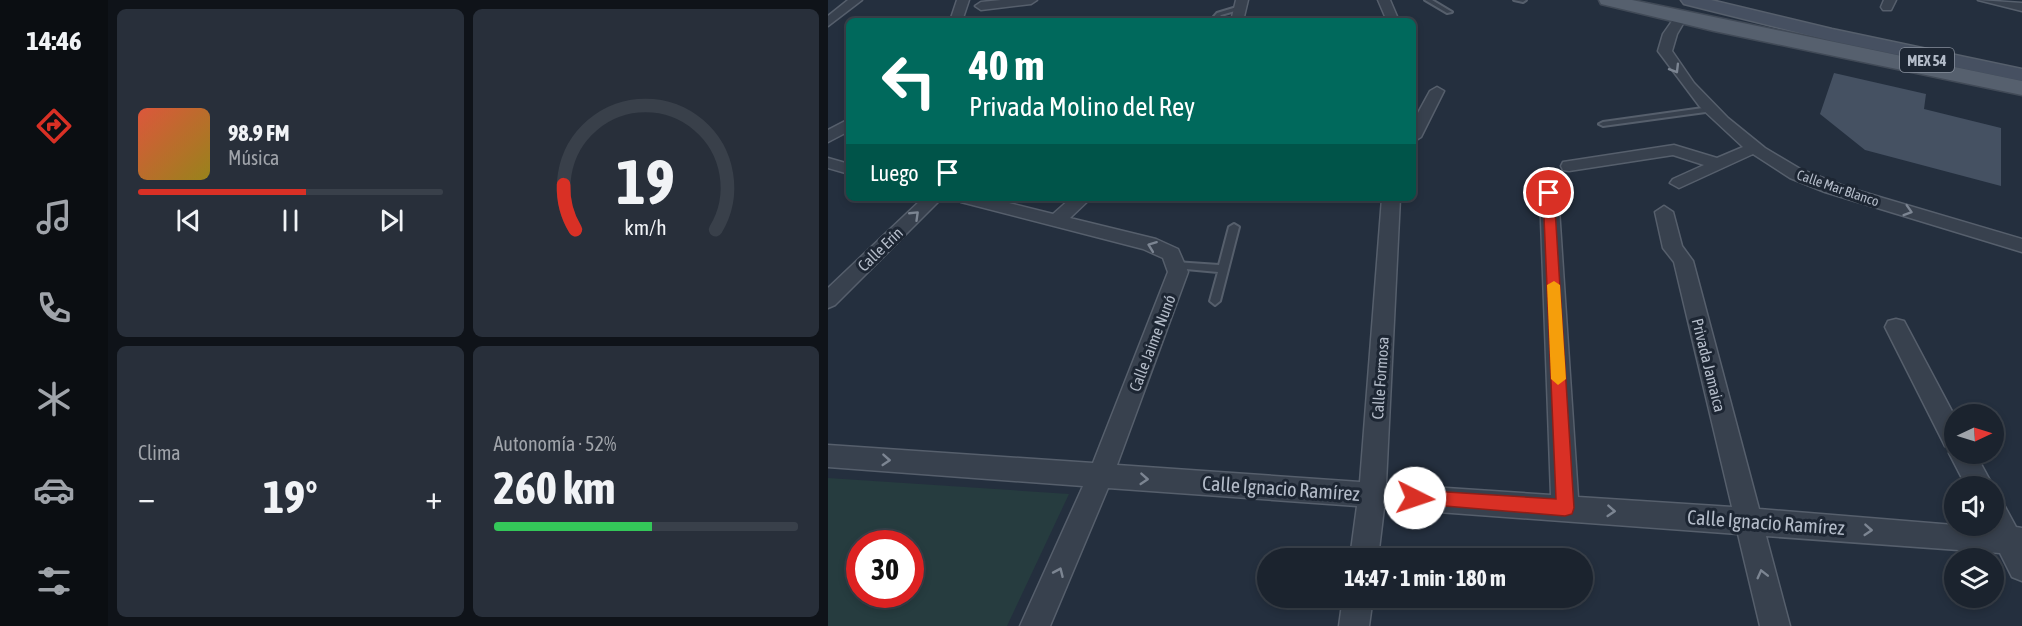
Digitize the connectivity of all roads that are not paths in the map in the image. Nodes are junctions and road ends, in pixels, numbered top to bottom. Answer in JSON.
{"nodes":[{"id":1,"x":856,"y":0,"type":"edge"},
{"id":2,"x":963,"y":0,"type":"edge"},
{"id":3,"x":1031,"y":0,"type":"edge"},
{"id":4,"x":1384,"y":0,"type":"edge"},
{"id":5,"x":1428,"y":0,"type":"edge"},
{"id":6,"x":1517,"y":0,"type":"edge"},
{"id":7,"x":1523,"y":0,"type":"edge"},
{"id":8,"x":1608,"y":0,"type":"edge"},
{"id":9,"x":1984,"y":0,"type":"edge"},
{"id":10,"x":1241,"y":4,"type":"edge"},
{"id":11,"x":1687,"y":4,"type":"edge"},
{"id":12,"x":2022,"y":7,"type":"edge"},
{"id":13,"x":980,"y":8,"type":"edge"},
{"id":14,"x":1449,"y":12,"type":"dead end"},
{"id":15,"x":957,"y":18,"type":"edge"},
{"id":16,"x":1216,"y":18,"type":"edge"},
{"id":17,"x":1392,"y":18,"type":"edge"},
{"id":18,"x":828,"y":22,"type":"edge"},
{"id":19,"x":1714,"y":25,"type":"junction"},
{"id":20,"x":1834,"y":44,"type":"junction"},
{"id":21,"x":2022,"y":75,"type":"edge"},
{"id":22,"x":2022,"y":81,"type":"edge"},
{"id":23,"x":2022,"y":88,"type":"edge"},
{"id":24,"x":1416,"y":94,"type":"edge"},
{"id":25,"x":2022,"y":96,"type":"edge"},
{"id":26,"x":1710,"y":109,"type":"junction"},
{"id":27,"x":1603,"y":124,"type":"dead end"},
{"id":28,"x":846,"y":126,"type":"edge"},
{"id":29,"x":1416,"y":131,"type":"edge"},
{"id":30,"x":828,"y":137,"type":"edge"},
{"id":31,"x":1755,"y":147,"type":"junction"},
{"id":32,"x":828,"y":163,"type":"edge"},
{"id":33,"x":1718,"y":164,"type":"junction"},
{"id":34,"x":1569,"y":166,"type":"dead end"},
{"id":35,"x":846,"y":168,"type":"edge"},
{"id":36,"x":1679,"y":183,"type":"dead end"},
{"id":37,"x":1549,"y":193,"type":"dead end"},
{"id":38,"x":930,"y":201,"type":"edge"},
{"id":39,"x":979,"y":201,"type":"edge"},
{"id":40,"x":1079,"y":201,"type":"edge"},
{"id":41,"x":1391,"y":201,"type":"edge"},
{"id":42,"x":1664,"y":212,"type":"dead end"},
{"id":43,"x":1057,"y":220,"type":"junction"},
{"id":44,"x":1234,"y":227,"type":"dead end"},
{"id":45,"x":2022,"y":246,"type":"edge"},
{"id":46,"x":1175,"y":264,"type":"junction"},
{"id":47,"x":1224,"y":269,"type":"junction"},
{"id":48,"x":828,"y":300,"type":"edge"},
{"id":49,"x":1215,"y":301,"type":"dead end"},
{"id":50,"x":1896,"y":327,"type":"dead end"},
{"id":51,"x":1944,"y":419,"type":"edge"},
{"id":52,"x":828,"y":456,"type":"edge"},
{"id":53,"x":1101,"y":476,"type":"junction"},
{"id":54,"x":1372,"y":495,"type":"junction"},
{"id":55,"x":1565,"y":508,"type":"junction"},
{"id":56,"x":1748,"y":521,"type":"junction"},
{"id":57,"x":2004,"y":525,"type":"edge"},
{"id":58,"x":2015,"y":540,"type":"edge"},
{"id":59,"x":1365,"y":548,"type":"edge"},
{"id":60,"x":2022,"y":567,"type":"edge"},
{"id":61,"x":1356,"y":608,"type":"edge"},
{"id":62,"x":1035,"y":626,"type":"edge"},
{"id":63,"x":1354,"y":626,"type":"edge"},
{"id":64,"x":1775,"y":626,"type":"edge"}],
"edges":[{"from":1,"to":18,"type":"street"},
{"from":2,"to":15,"type":"street"},
{"from":3,"to":13,"type":"street"},
{"from":4,"to":17,"type":"street"},
{"from":5,"to":14,"type":"lane"},
{"from":6,"to":7,"type":"lane"},
{"from":8,"to":11,"type":"main road"},
{"from":9,"to":12,"type":"street"},
{"from":10,"to":16,"type":"lane"},
{"from":11,"to":19,"type":"main road"},
{"from":11,"to":20,"type":"main road","number":"MEX 54"},
{"from":11,"to":21,"type":"main road"},
{"from":11,"to":26,"type":"street","name":"Calle Mar Blanco","one_way":true},
{"from":19,"to":20,"type":"main road","number":"MEX 54"},
{"from":19,"to":25,"type":"main road"},
{"from":20,"to":22,"type":"main road","number":"MEX 54"},
{"from":20,"to":23,"type":"main road","number":"MEX 54"},
{"from":24,"to":29,"type":"street"},
{"from":26,"to":27,"type":"lane"},
{"from":26,"to":31,"type":"street","name":"Calle Mar Blanco"},
{"from":28,"to":30,"type":"street"},
{"from":31,"to":33,"type":"street"},
{"from":31,"to":45,"type":"street","name":"Calle Mar Blanco","one_way":true},
{"from":32,"to":35,"type":"street"},
{"from":33,"to":34,"type":"street"},
{"from":33,"to":36,"type":"street"},
{"from":37,"to":55,"type":"street"},
{"from":48,"to":38,"type":"street","name":"Calle Erín","one_way":true},
{"from":39,"to":43,"type":"street"},
{"from":40,"to":43,"type":"street"},
{"from":41,"to":54,"type":"street","name":"Calle Formosa"},
{"from":42,"to":56,"type":"street","name":"Privada Jamaica"},
{"from":46,"to":43,"type":"street","one_way":true},
{"from":44,"to":47,"type":"lane"},
{"from":46,"to":47,"type":"lane"},
{"from":46,"to":53,"type":"street","name":"Calle Jaime Nunó"},
{"from":47,"to":49,"type":"lane"},
{"from":50,"to":51,"type":"street"},
{"from":52,"to":53,"type":"street","name":"Calle Ignacio Ramírez","one_way":true},
{"from":53,"to":54,"type":"street","name":"Calle Ignacio Ramírez","one_way":true},
{"from":62,"to":53,"type":"street","name":"Calle Jaime Nunó","one_way":true},
{"from":54,"to":55,"type":"street","name":"Calle Ignacio Ramírez"},
{"from":54,"to":59,"type":"street","name":"Calle Formosa"},
{"from":55,"to":56,"type":"street","name":"Calle Ignacio Ramírez","one_way":true},
{"from":56,"to":58,"type":"street","name":"Calle Ignacio Ramírez","one_way":true},
{"from":64,"to":56,"type":"street","name":"Privada Jamaica","one_way":true},
{"from":57,"to":58,"type":"street"},
{"from":58,"to":60,"type":"street"},
{"from":61,"to":63,"type":"street"}]}
